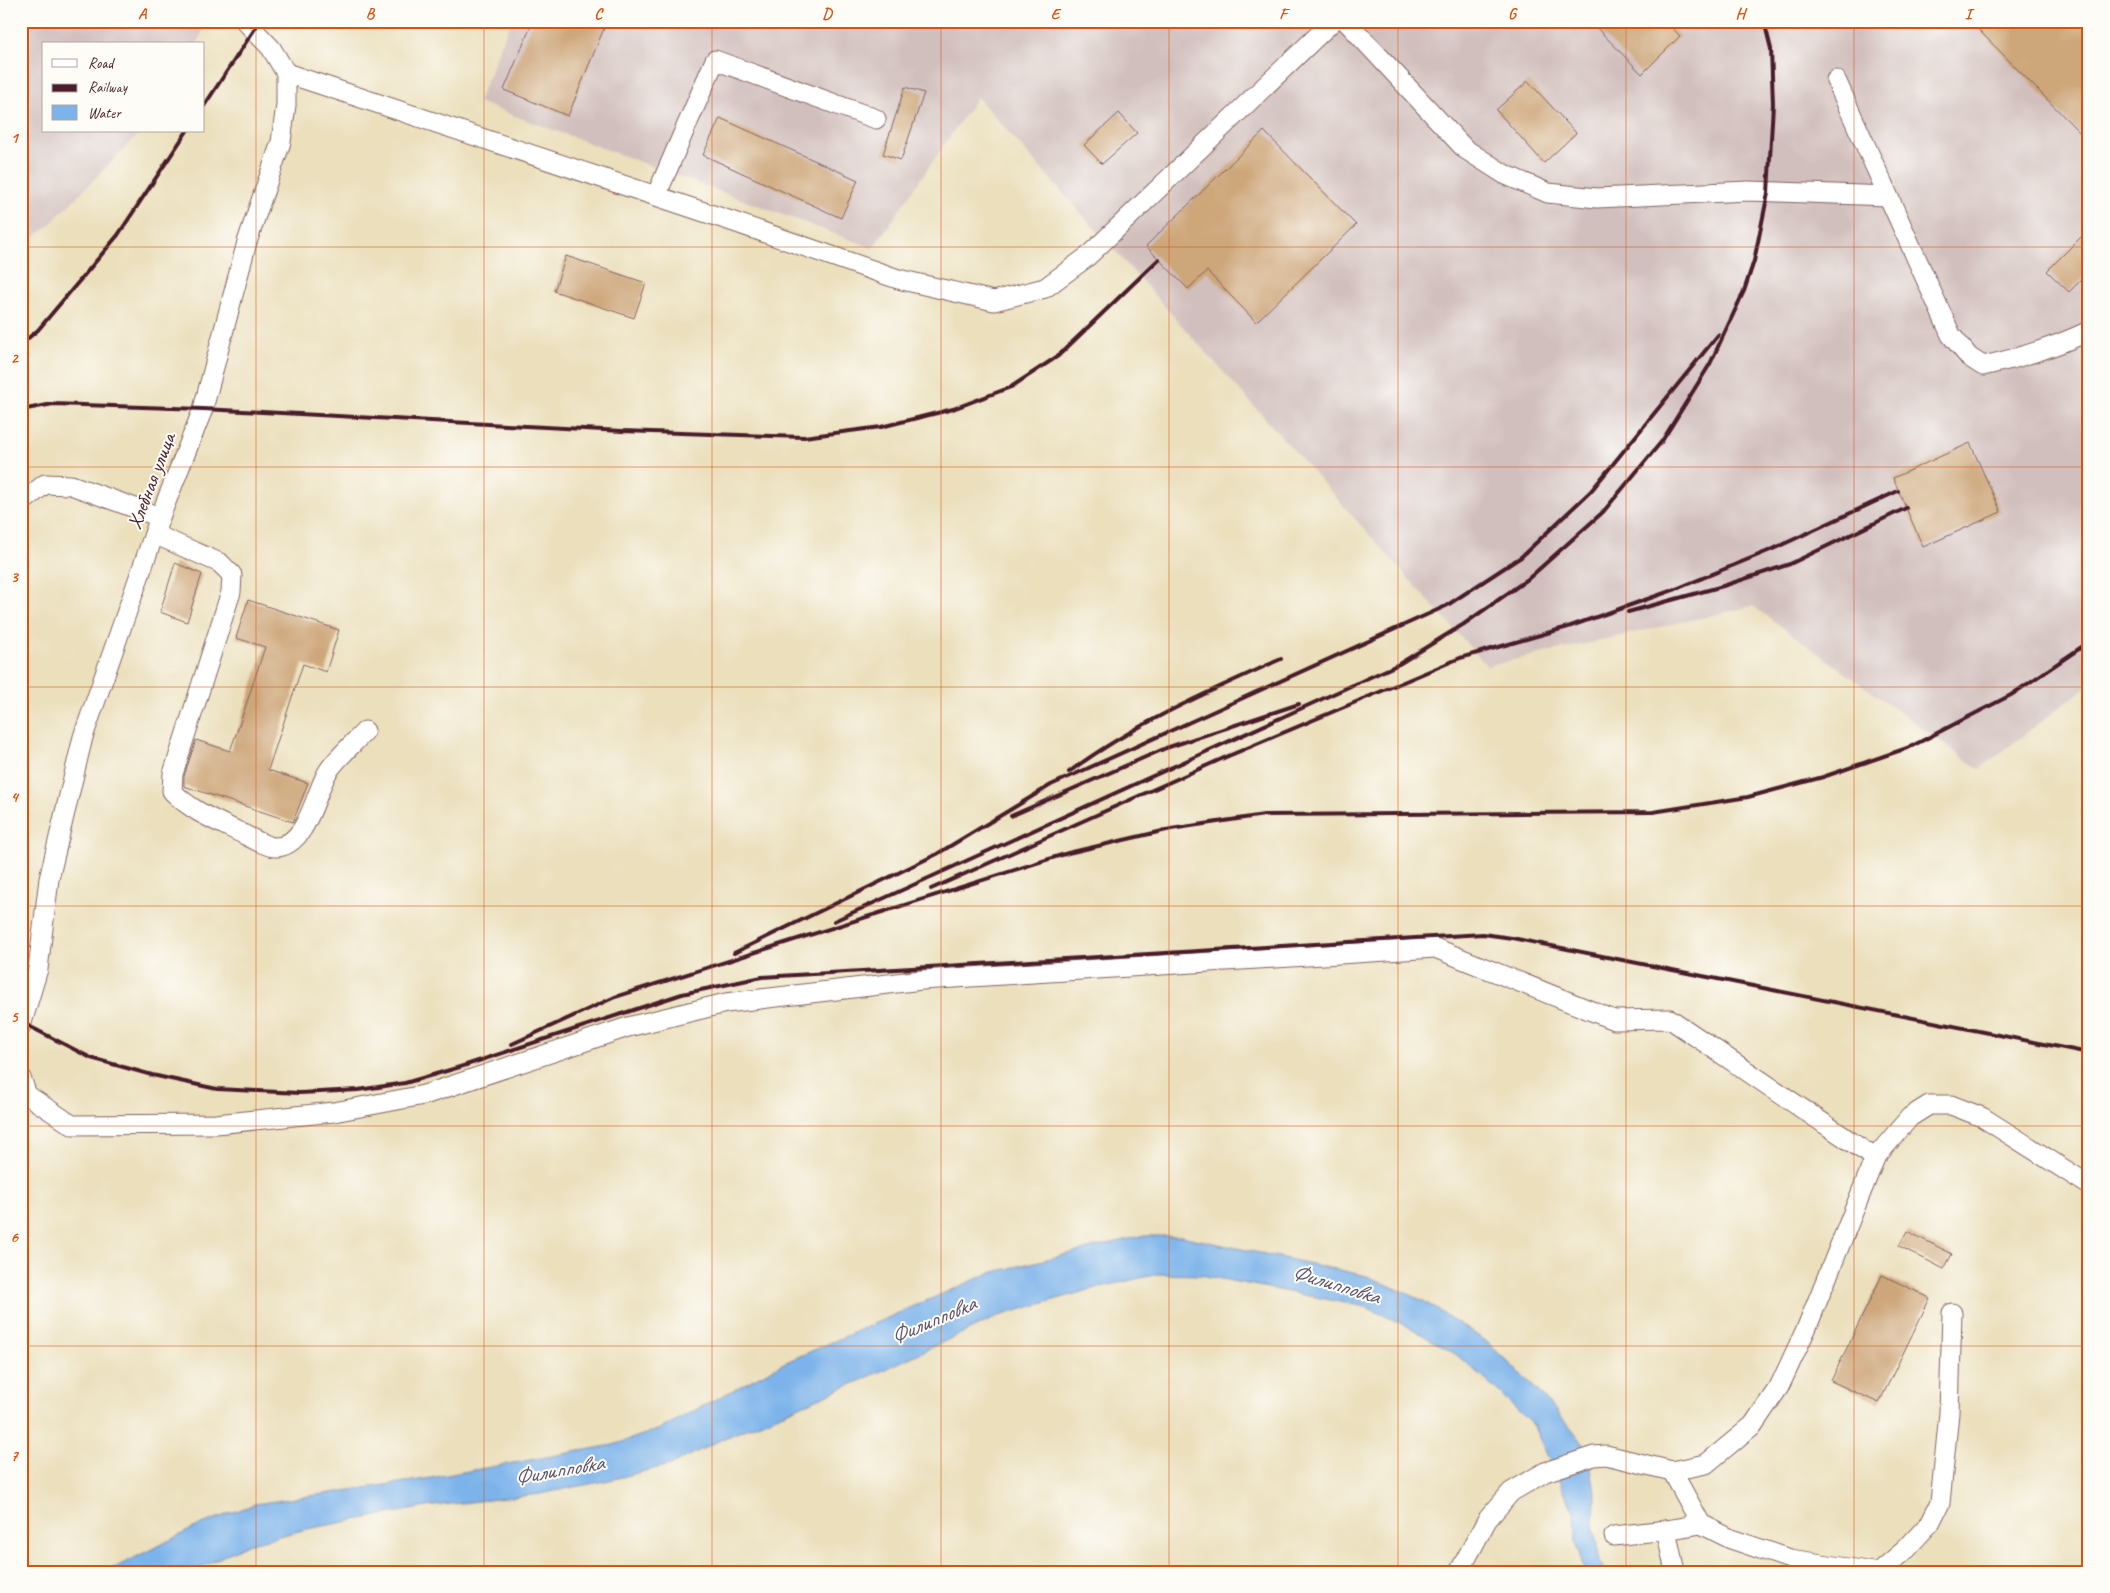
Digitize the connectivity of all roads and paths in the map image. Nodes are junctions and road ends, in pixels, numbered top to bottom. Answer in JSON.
{"nodes":[{"id":1,"x":245,"y":21,"type":"edge"},
{"id":2,"x":1333,"y":21,"type":"edge"},
{"id":3,"x":1346,"y":21,"type":"edge"},
{"id":4,"x":286,"y":74,"type":"junction"},
{"id":5,"x":1836,"y":80,"type":"dead end"},
{"id":6,"x":876,"y":119,"type":"dead end"},
{"id":7,"x":656,"y":196,"type":"junction"},
{"id":8,"x":1888,"y":196,"type":"junction"},
{"id":9,"x":2089,"y":331,"type":"edge"},
{"id":10,"x":21,"y":503,"type":"edge"},
{"id":11,"x":157,"y":526,"type":"junction"},
{"id":12,"x":365,"y":731,"type":"dead end"},
{"id":13,"x":21,"y":1026,"type":"edge"},
{"id":14,"x":21,"y":1078,"type":"edge"},
{"id":15,"x":1875,"y":1158,"type":"junction"},
{"id":16,"x":2089,"y":1185,"type":"edge"},
{"id":17,"x":1952,"y":1313,"type":"dead end"},
{"id":18,"x":1672,"y":1471,"type":"junction"},
{"id":19,"x":1701,"y":1524,"type":"junction"},
{"id":20,"x":1666,"y":1530,"type":"junction"},
{"id":21,"x":1614,"y":1536,"type":"dead end"},
{"id":22,"x":1460,"y":1572,"type":"edge"},
{"id":23,"x":1675,"y":1572,"type":"edge"},
{"id":24,"x":1873,"y":1572,"type":"edge"},
{"id":25,"x":1879,"y":1572,"type":"edge"}],
"edges":[{"from":1,"to":4,"type":"street","name":"Хлебная улица"},
{"from":2,"to":7,"type":"street"},
{"from":3,"to":8,"type":"street"},
{"from":4,"to":7,"type":"street"},
{"from":4,"to":11,"type":"street","name":"Хлебная улица"},
{"from":5,"to":8,"type":"street"},
{"from":6,"to":7,"type":"street"},
{"from":8,"to":9,"type":"street"},
{"from":10,"to":11,"type":"street"},
{"from":11,"to":12,"type":"street"},
{"from":11,"to":13,"type":"street","name":"Хлебная улица"},
{"from":14,"to":15,"type":"street"},
{"from":15,"to":16,"type":"street"},
{"from":15,"to":18,"type":"street"},
{"from":17,"to":25,"type":"street"},
{"from":18,"to":19,"type":"street"},
{"from":18,"to":22,"type":"street"},
{"from":19,"to":20,"type":"street"},
{"from":19,"to":24,"type":"street"},
{"from":20,"to":21,"type":"street"},
{"from":20,"to":23,"type":"street"}]}
